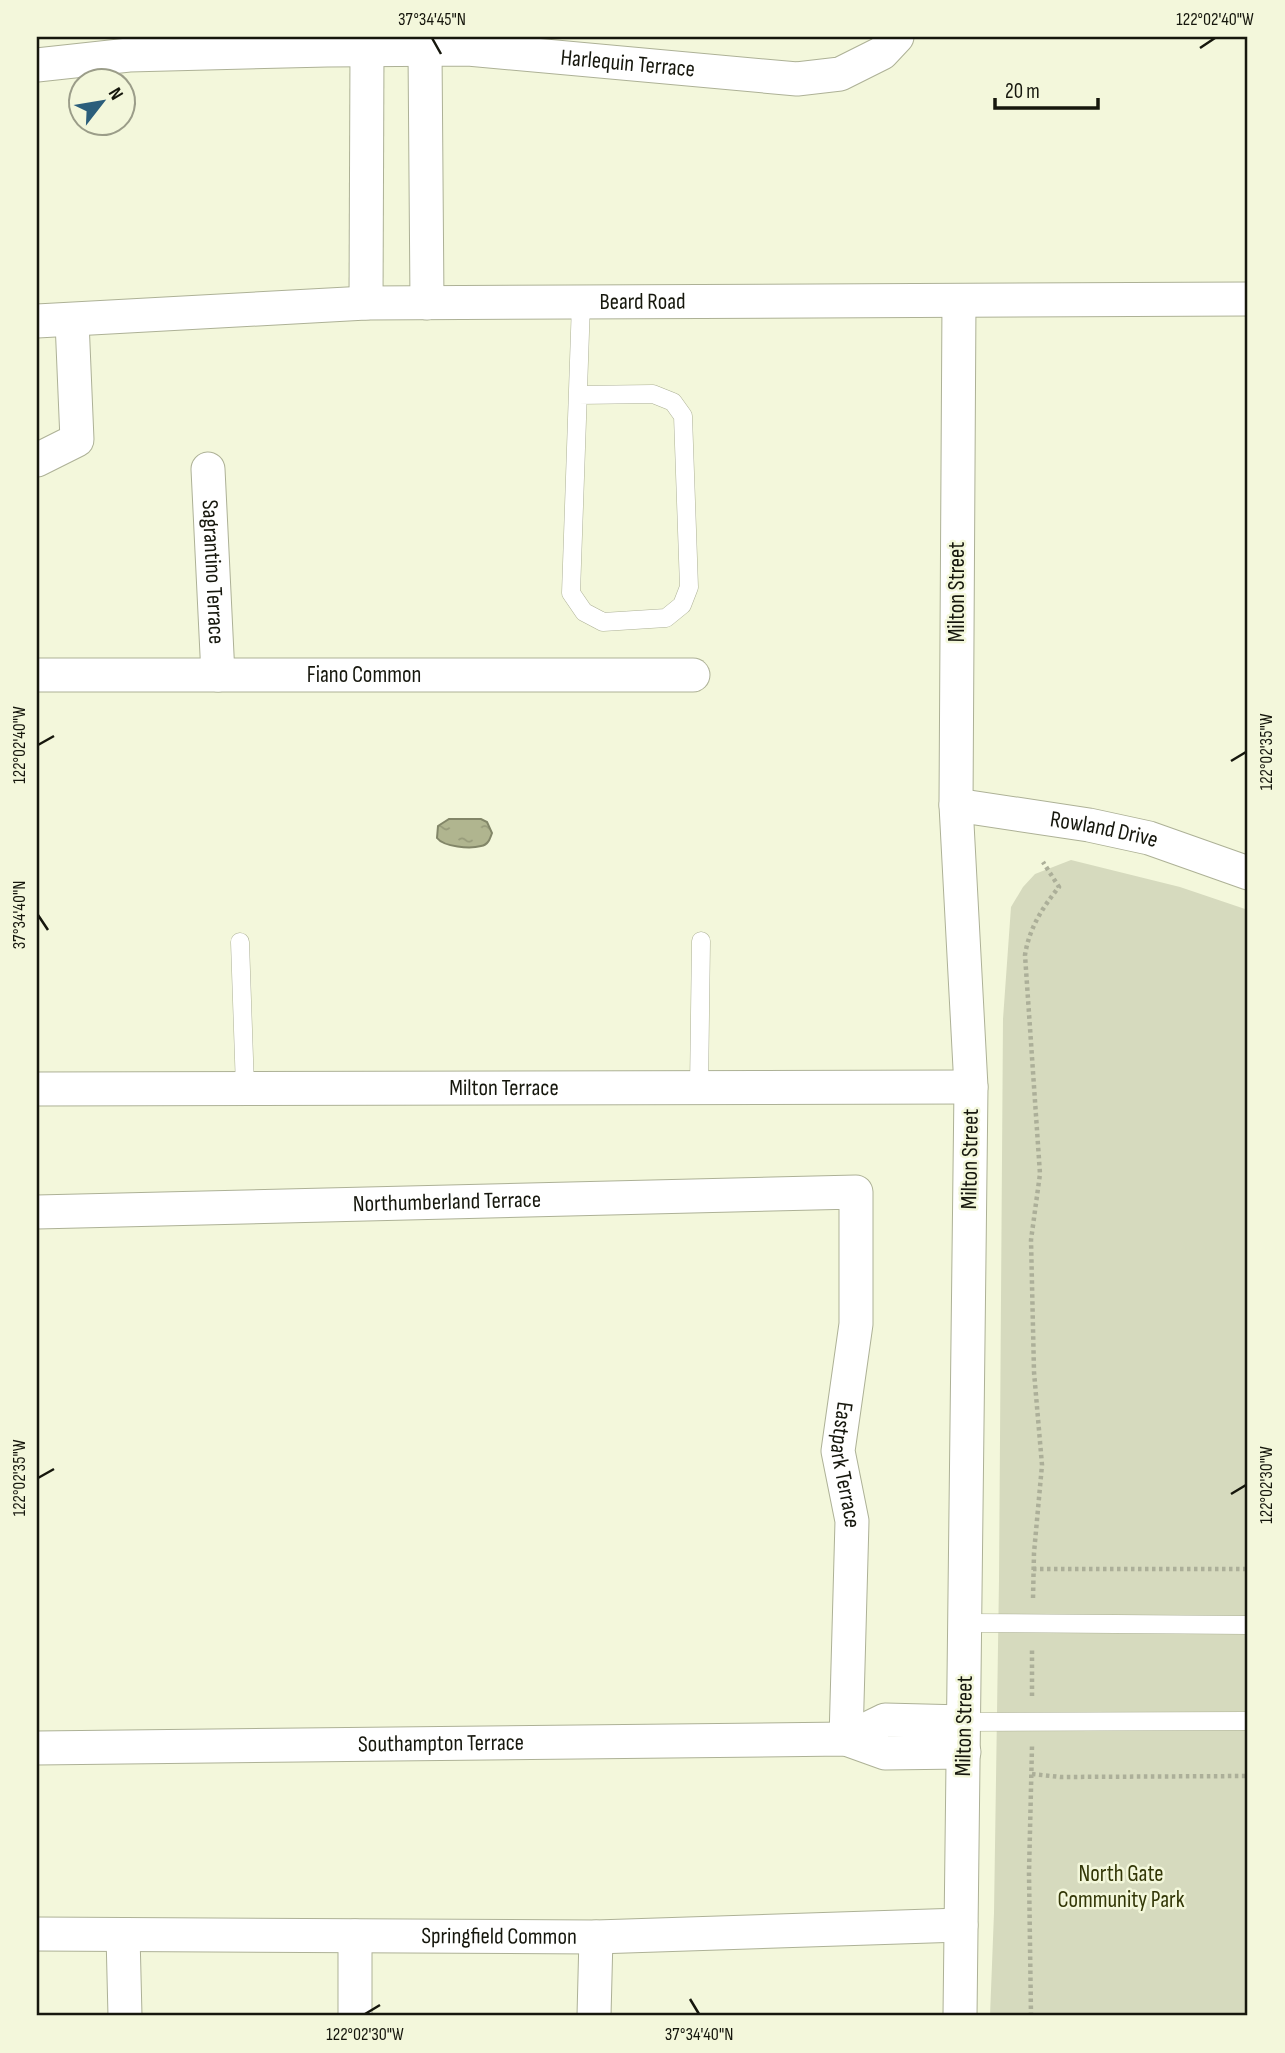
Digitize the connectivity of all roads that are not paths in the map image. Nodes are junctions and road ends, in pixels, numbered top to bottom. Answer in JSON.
{"nodes":[{"id":1,"x":897,"y":37,"type":"edge"},
{"id":2,"x":366,"y":50,"type":"junction"},
{"id":3,"x":425,"y":50,"type":"junction"},
{"id":4,"x":37,"y":65,"type":"edge"},
{"id":5,"x":1248,"y":299,"type":"edge"},
{"id":6,"x":958,"y":301,"type":"junction"},
{"id":7,"x":366,"y":303,"type":"junction"},
{"id":8,"x":427,"y":303,"type":"junction"},
{"id":9,"x":581,"y":303,"type":"junction"},
{"id":10,"x":37,"y":321,"type":"edge"},
{"id":11,"x":72,"y":321,"type":"junction"},
{"id":12,"x":578,"y":395,"type":"junction"},
{"id":13,"x":37,"y":460,"type":"edge"},
{"id":14,"x":208,"y":469,"type":"dead end"},
{"id":15,"x":37,"y":675,"type":"edge"},
{"id":16,"x":218,"y":675,"type":"junction"},
{"id":17,"x":693,"y":675,"type":"dead end"},
{"id":18,"x":956,"y":806,"type":"junction"},
{"id":19,"x":1248,"y":873,"type":"edge"},
{"id":20,"x":701,"y":941,"type":"dead end"},
{"id":21,"x":240,"y":942,"type":"dead end"},
{"id":22,"x":971,"y":1087,"type":"junction"},
{"id":23,"x":245,"y":1088,"type":"junction"},
{"id":24,"x":699,"y":1088,"type":"junction"},
{"id":25,"x":37,"y":1089,"type":"edge"},
{"id":26,"x":856,"y":1192,"type":"joint"},
{"id":27,"x":37,"y":1212,"type":"edge"},
{"id":28,"x":965,"y":1623,"type":"junction"},
{"id":29,"x":1248,"y":1625,"type":"edge"},
{"id":30,"x":1248,"y":1721,"type":"edge"},
{"id":31,"x":964,"y":1737,"type":"junction"},
{"id":32,"x":846,"y":1739,"type":"junction"},
{"id":33,"x":37,"y":1748,"type":"edge"},
{"id":34,"x":961,"y":1925,"type":"junction"},
{"id":35,"x":37,"y":1934,"type":"edge"},
{"id":36,"x":123,"y":1935,"type":"junction"},
{"id":37,"x":355,"y":1936,"type":"junction"},
{"id":38,"x":596,"y":1937,"type":"junction"},
{"id":39,"x":125,"y":2016,"type":"edge"},
{"id":40,"x":355,"y":2016,"type":"edge"},
{"id":41,"x":594,"y":2016,"type":"edge"},
{"id":42,"x":960,"y":2016,"type":"edge"}],
"edges":[{"from":1,"to":3,"type":"street","name":"Harlequin Terrace"},
{"from":2,"to":3,"type":"street","name":"Harlequin Terrace"},
{"from":2,"to":4,"type":"street","name":"Harlequin Terrace"},
{"from":2,"to":7,"type":"street"},
{"from":3,"to":8,"type":"street"},
{"from":5,"to":6,"type":"street","name":"Beard Road"},
{"from":6,"to":9,"type":"street","name":"Beard Road"},
{"from":6,"to":18,"type":"street","name":"Milton Street"},
{"from":7,"to":8,"type":"street","name":"Beard Road"},
{"from":7,"to":11,"type":"street","name":"Beard Road"},
{"from":8,"to":9,"type":"street","name":"Beard Road"},
{"from":9,"to":12,"type":"lane"},
{"from":10,"to":11,"type":"street","name":"Beard Road"},
{"from":11,"to":13,"type":"street"},
{"from":12,"to":12,"type":"lane"},
{"from":14,"to":16,"type":"street","name":"Sagrantino Terrace"},
{"from":15,"to":16,"type":"street","name":"Fiano Common"},
{"from":16,"to":17,"type":"street","name":"Fiano Common"},
{"from":18,"to":19,"type":"street","name":"Rowland Drive"},
{"from":18,"to":22,"type":"street","name":"Milton Street"},
{"from":20,"to":24,"type":"lane"},
{"from":21,"to":23,"type":"lane"},
{"from":22,"to":24,"type":"street","name":"Milton Terrace"},
{"from":22,"to":28,"type":"street","name":"Milton Street"},
{"from":23,"to":24,"type":"street","name":"Milton Terrace"},
{"from":23,"to":25,"type":"street","name":"Milton Terrace"},
{"from":26,"to":27,"type":"street","name":"Northumberland Terrace"},
{"from":26,"to":32,"type":"street","name":"Eastpark Terrace"},
{"from":28,"to":29,"type":"lane"},
{"from":28,"to":31,"type":"street","name":"Milton Street"},
{"from":30,"to":31,"type":"lane"},
{"from":31,"to":32,"type":"street","name":"Southampton Terrace"},
{"from":31,"to":34,"type":"street","name":"Milton Street"},
{"from":32,"to":33,"type":"street","name":"Southampton Terrace"},
{"from":34,"to":38,"type":"street","name":"Springfield Common"},
{"from":34,"to":42,"type":"street","name":"Milton Street"},
{"from":35,"to":36,"type":"street","name":"Springfield Common"},
{"from":36,"to":37,"type":"street","name":"Springfield Common"},
{"from":36,"to":39,"type":"street"},
{"from":37,"to":38,"type":"street","name":"Springfield Common"},
{"from":37,"to":40,"type":"street"},
{"from":38,"to":41,"type":"street"}]}
